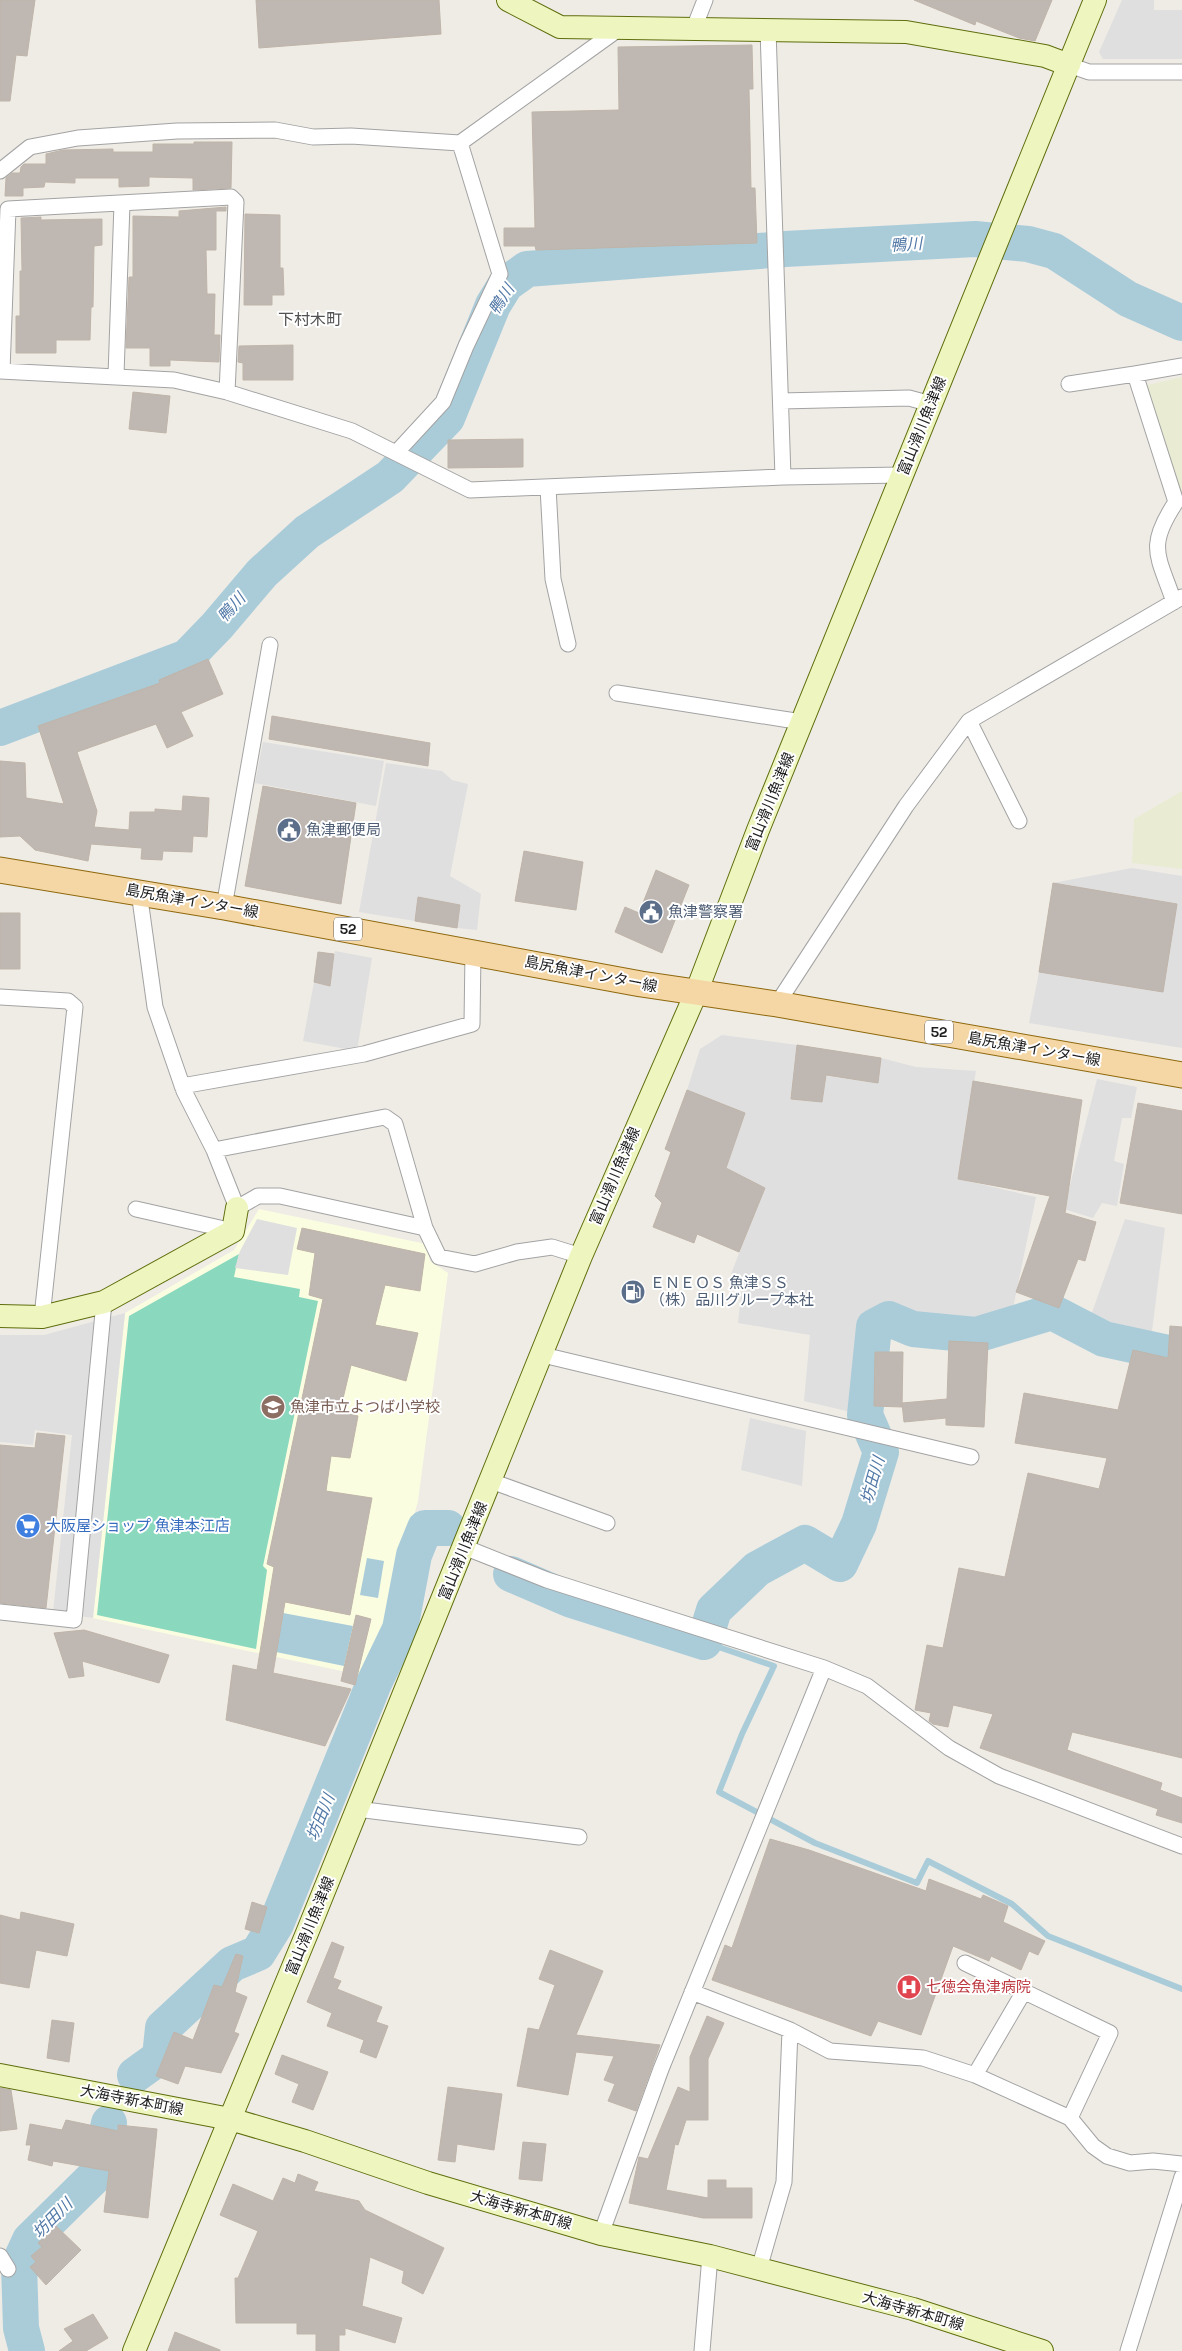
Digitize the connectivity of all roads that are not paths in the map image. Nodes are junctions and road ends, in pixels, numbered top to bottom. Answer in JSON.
{"nodes":[{"id":1,"x":705,"y":0,"type":"edge"},
{"id":2,"x":1095,"y":0,"type":"edge"},
{"id":3,"x":515,"y":2,"type":"edge"},
{"id":4,"x":620,"y":28,"type":"junction"},
{"id":5,"x":694,"y":28,"type":"junction"},
{"id":6,"x":768,"y":30,"type":"junction"},
{"id":7,"x":1069,"y":65,"type":"junction"},
{"id":8,"x":1182,"y":72,"type":"edge"},
{"id":9,"x":460,"y":143,"type":"junction"},
{"id":10,"x":0,"y":171,"type":"edge"},
{"id":11,"x":122,"y":204,"type":"junction"},
{"id":12,"x":1182,"y":366,"type":"edge"},
{"id":13,"x":1,"y":371,"type":"edge"},
{"id":14,"x":1135,"y":374,"type":"junction"},
{"id":15,"x":116,"y":375,"type":"junction"},
{"id":16,"x":1069,"y":384,"type":"dead end"},
{"id":17,"x":228,"y":392,"type":"junction"},
{"id":18,"x":781,"y":400,"type":"junction"},
{"id":19,"x":931,"y":404,"type":"junction"},
{"id":20,"x":396,"y":453,"type":"junction"},
{"id":21,"x":902,"y":475,"type":"junction"},
{"id":22,"x":783,"y":477,"type":"junction"},
{"id":23,"x":548,"y":487,"type":"junction"},
{"id":24,"x":1178,"y":599,"type":"edge"},
{"id":25,"x":568,"y":644,"type":"dead end"},
{"id":26,"x":270,"y":645,"type":"dead end"},
{"id":27,"x":617,"y":693,"type":"dead end"},
{"id":28,"x":969,"y":721,"type":"junction"},
{"id":29,"x":802,"y":722,"type":"junction"},
{"id":30,"x":1019,"y":820,"type":"dead end"},
{"id":31,"x":0,"y":870,"type":"edge"},
{"id":32,"x":139,"y":892,"type":"junction"},
{"id":33,"x":224,"y":907,"type":"junction"},
{"id":34,"x":473,"y":952,"type":"junction"},
{"id":35,"x":696,"y":993,"type":"junction"},
{"id":36,"x":0,"y":997,"type":"edge"},
{"id":37,"x":777,"y":1004,"type":"junction"},
{"id":38,"x":1182,"y":1075,"type":"edge"},
{"id":39,"x":182,"y":1086,"type":"junction"},
{"id":40,"x":214,"y":1150,"type":"junction"},
{"id":41,"x":237,"y":1208,"type":"junction"},
{"id":42,"x":136,"y":1209,"type":"dead end"},
{"id":43,"x":425,"y":1228,"type":"junction"},
{"id":44,"x":233,"y":1230,"type":"junction"},
{"id":45,"x":581,"y":1256,"type":"junction"},
{"id":46,"x":104,"y":1302,"type":"junction"},
{"id":47,"x":0,"y":1316,"type":"edge"},
{"id":48,"x":42,"y":1317,"type":"junction"},
{"id":49,"x":542,"y":1354,"type":"junction"},
{"id":50,"x":971,"y":1457,"type":"dead end"},
{"id":51,"x":491,"y":1480,"type":"junction"},
{"id":52,"x":607,"y":1522,"type":"dead end"},
{"id":53,"x":464,"y":1547,"type":"junction"},
{"id":54,"x":0,"y":1612,"type":"edge"},
{"id":55,"x":824,"y":1668,"type":"junction"},
{"id":56,"x":358,"y":1809,"type":"junction"},
{"id":57,"x":579,"y":1837,"type":"dead end"},
{"id":58,"x":1182,"y":1846,"type":"edge"},
{"id":59,"x":965,"y":1963,"type":"dead end"},
{"id":60,"x":692,"y":1992,"type":"junction"},
{"id":61,"x":1023,"y":1993,"type":"junction"},
{"id":62,"x":790,"y":2030,"type":"junction"},
{"id":63,"x":0,"y":2074,"type":"edge"},
{"id":64,"x":975,"y":2075,"type":"junction"},
{"id":65,"x":1070,"y":2118,"type":"junction"},
{"id":66,"x":230,"y":2119,"type":"junction"},
{"id":67,"x":1182,"y":2164,"type":"edge"},
{"id":68,"x":1182,"y":2177,"type":"edge"},
{"id":69,"x":601,"y":2234,"type":"junction"},
{"id":70,"x":710,"y":2256,"type":"junction"},
{"id":71,"x":759,"y":2269,"type":"junction"},
{"id":72,"x":1005,"y":2345,"type":"edge"},
{"id":73,"x":134,"y":2351,"type":"edge"},
{"id":74,"x":702,"y":2351,"type":"edge"},
{"id":75,"x":1042,"y":2351,"type":"edge"},
{"id":76,"x":1128,"y":2351,"type":"edge"}],
"edges":[{"from":1,"to":5,"type":"street"},
{"from":2,"to":7,"type":"main road","name":"富山滑川魚津線"},
{"from":3,"to":4,"type":"main road"},
{"from":4,"to":5,"type":"main road"},
{"from":4,"to":9,"type":"street"},
{"from":5,"to":6,"type":"main road"},
{"from":6,"to":7,"type":"main road"},
{"from":6,"to":18,"type":"street"},
{"from":7,"to":8,"type":"street"},
{"from":7,"to":19,"type":"main road","name":"富山滑川魚津線"},
{"from":9,"to":10,"type":"street"},
{"from":9,"to":20,"type":"street"},
{"from":11,"to":13,"type":"street"},
{"from":11,"to":15,"type":"street"},
{"from":11,"to":17,"type":"street"},
{"from":12,"to":14,"type":"street"},
{"from":13,"to":15,"type":"street"},
{"from":14,"to":16,"type":"street"},
{"from":14,"to":24,"type":"street"},
{"from":15,"to":17,"type":"street"},
{"from":17,"to":20,"type":"street"},
{"from":18,"to":19,"type":"street"},
{"from":18,"to":22,"type":"street"},
{"from":19,"to":21,"type":"main road","name":"富山滑川魚津線"},
{"from":20,"to":23,"type":"street"},
{"from":21,"to":22,"type":"street"},
{"from":21,"to":29,"type":"main road","name":"富山滑川魚津線"},
{"from":22,"to":23,"type":"street"},
{"from":23,"to":25,"type":"street"},
{"from":24,"to":28,"type":"street"},
{"from":26,"to":33,"type":"street"},
{"from":27,"to":29,"type":"street"},
{"from":28,"to":30,"type":"street"},
{"from":28,"to":37,"type":"street"},
{"from":29,"to":35,"type":"main road","name":"富山滑川魚津線"},
{"from":31,"to":32,"type":"main road","name":"島尻魚津インター線","number":"52"},
{"from":32,"to":33,"type":"main road","name":"島尻魚津インター線","number":"52"},
{"from":32,"to":39,"type":"street"},
{"from":33,"to":34,"type":"main road","name":"島尻魚津インター線","number":"52"},
{"from":34,"to":35,"type":"main road","name":"島尻魚津インター線","number":"52"},
{"from":34,"to":39,"type":"street"},
{"from":35,"to":37,"type":"main road","name":"島尻魚津インター線","number":"52"},
{"from":35,"to":45,"type":"main road","name":"富山滑川魚津線"},
{"from":36,"to":48,"type":"street"},
{"from":37,"to":38,"type":"main road","name":"島尻魚津インター線","number":"52"},
{"from":39,"to":40,"type":"street"},
{"from":40,"to":41,"type":"street"},
{"from":40,"to":43,"type":"street"},
{"from":41,"to":43,"type":"street"},
{"from":41,"to":44,"type":"main road"},
{"from":42,"to":44,"type":"street"},
{"from":43,"to":45,"type":"street"},
{"from":44,"to":46,"type":"main road"},
{"from":45,"to":49,"type":"main road","name":"富山滑川魚津線"},
{"from":46,"to":48,"type":"main road"},
{"from":46,"to":54,"type":"street"},
{"from":47,"to":48,"type":"main road"},
{"from":49,"to":50,"type":"street"},
{"from":49,"to":51,"type":"main road","name":"富山滑川魚津線"},
{"from":51,"to":52,"type":"street"},
{"from":51,"to":53,"type":"main road","name":"富山滑川魚津線"},
{"from":53,"to":55,"type":"street"},
{"from":53,"to":56,"type":"main road","name":"富山滑川魚津線"},
{"from":55,"to":58,"type":"street"},
{"from":55,"to":60,"type":"street"},
{"from":56,"to":57,"type":"street"},
{"from":56,"to":66,"type":"main road","name":"富山滑川魚津線"},
{"from":59,"to":61,"type":"street"},
{"from":60,"to":62,"type":"street"},
{"from":60,"to":69,"type":"street"},
{"from":61,"to":64,"type":"street"},
{"from":61,"to":65,"type":"street"},
{"from":62,"to":64,"type":"street"},
{"from":62,"to":71,"type":"street"},
{"from":63,"to":66,"type":"main road","name":"大海寺新本町線"},
{"from":64,"to":65,"type":"street"},
{"from":65,"to":67,"type":"street"},
{"from":66,"to":69,"type":"main road","name":"大海寺新本町線"},
{"from":66,"to":73,"type":"main road","name":"富山滑川魚津線"},
{"from":68,"to":76,"type":"street"},
{"from":69,"to":70,"type":"main road","name":"大海寺新本町線"},
{"from":70,"to":71,"type":"main road","name":"大海寺新本町線"},
{"from":70,"to":74,"type":"street"},
{"from":71,"to":72,"type":"main road","name":"大海寺新本町線"},
{"from":72,"to":75,"type":"main road","name":"大海寺新本町線"}]}
